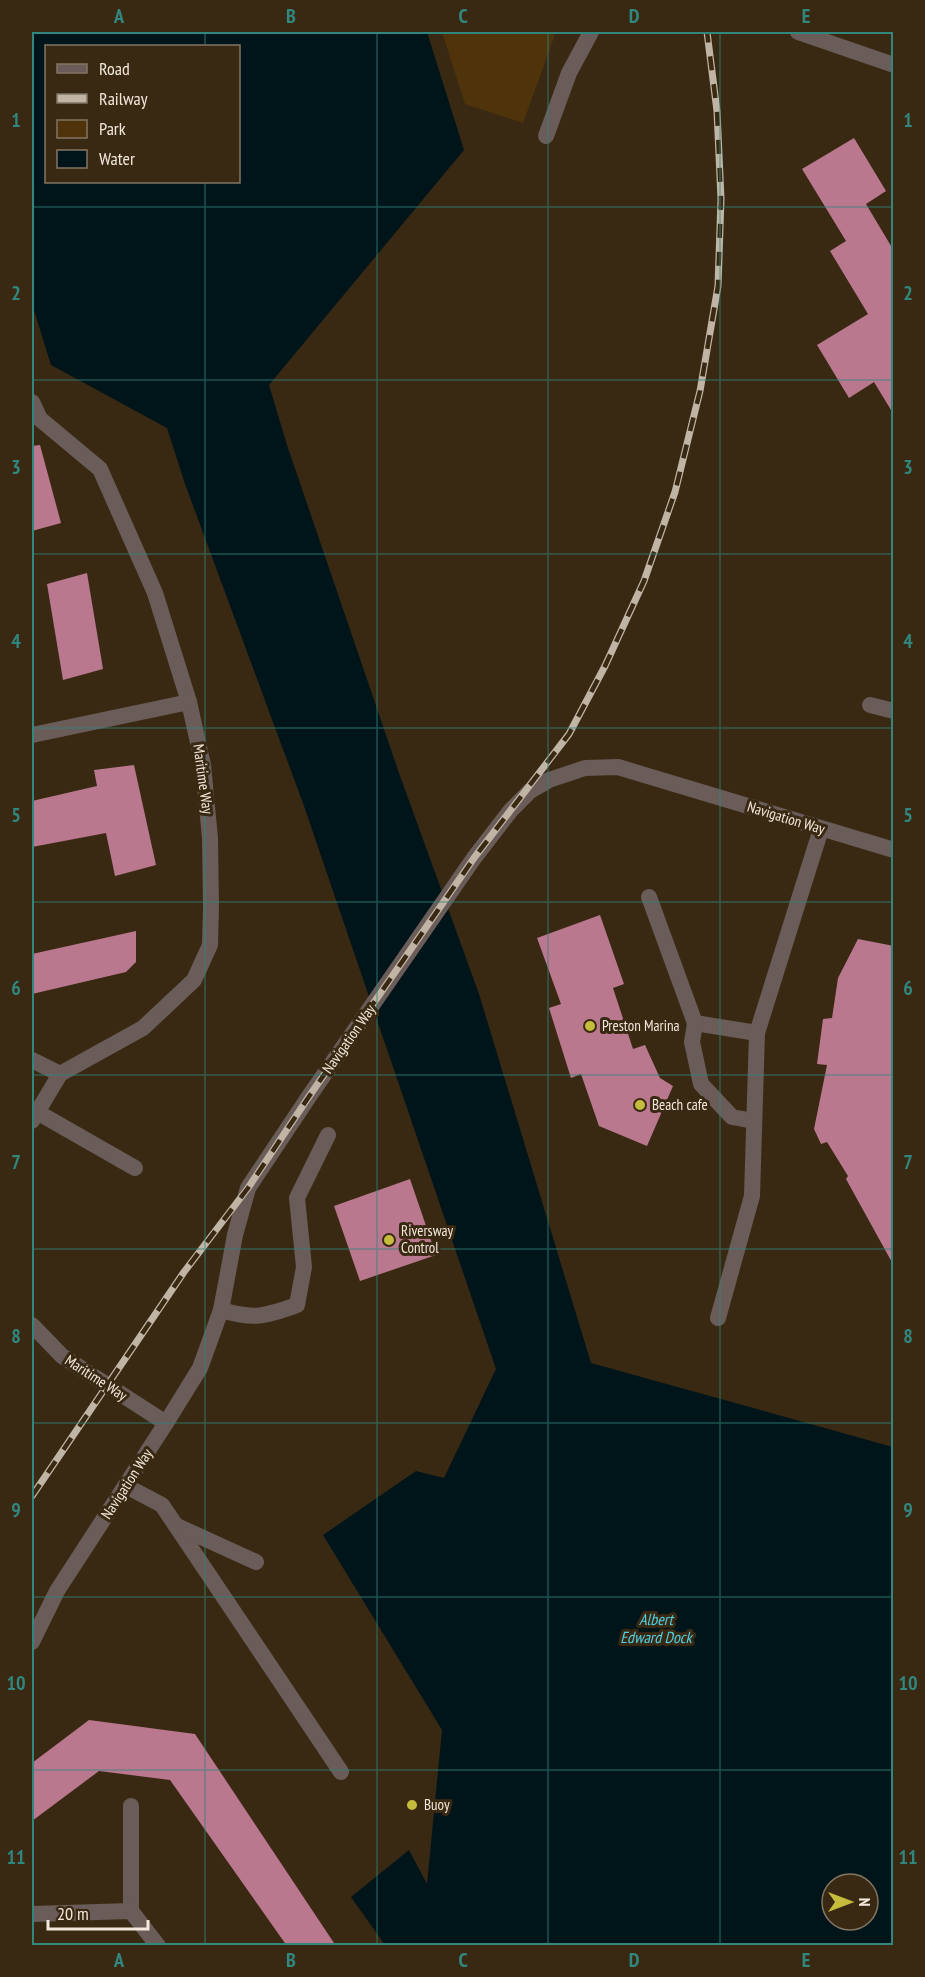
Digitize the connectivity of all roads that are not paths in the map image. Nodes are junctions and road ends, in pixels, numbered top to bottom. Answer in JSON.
{"nodes":[{"id":1,"x":591,"y":32,"type":"edge"},
{"id":2,"x":798,"y":32,"type":"edge"},
{"id":3,"x":894,"y":65,"type":"edge"},
{"id":4,"x":546,"y":136,"type":"dead end"},
{"id":5,"x":32,"y":402,"type":"edge"},
{"id":6,"x":36,"y":421,"type":"edge"},
{"id":7,"x":189,"y":702,"type":"junction"},
{"id":8,"x":870,"y":705,"type":"dead end"},
{"id":9,"x":894,"y":711,"type":"edge"},
{"id":10,"x":32,"y":735,"type":"edge"},
{"id":11,"x":821,"y":829,"type":"junction"},
{"id":12,"x":894,"y":850,"type":"edge"},
{"id":13,"x":649,"y":897,"type":"dead end"},
{"id":14,"x":695,"y":1023,"type":"junction"},
{"id":15,"x":757,"y":1033,"type":"junction"},
{"id":16,"x":32,"y":1060,"type":"edge"},
{"id":17,"x":60,"y":1074,"type":"junction"},
{"id":18,"x":34,"y":1117,"type":"edge"},
{"id":19,"x":754,"y":1121,"type":"junction"},
{"id":20,"x":328,"y":1135,"type":"dead end"},
{"id":21,"x":135,"y":1168,"type":"dead end"},
{"id":22,"x":221,"y":1310,"type":"junction"},
{"id":23,"x":718,"y":1318,"type":"dead end"},
{"id":24,"x":32,"y":1325,"type":"edge"},
{"id":25,"x":166,"y":1424,"type":"junction"},
{"id":26,"x":126,"y":1486,"type":"junction"},
{"id":27,"x":176,"y":1526,"type":"junction"},
{"id":28,"x":256,"y":1562,"type":"dead end"},
{"id":29,"x":32,"y":1642,"type":"edge"},
{"id":30,"x":341,"y":1772,"type":"dead end"},
{"id":31,"x":131,"y":1806,"type":"dead end"},
{"id":32,"x":131,"y":1911,"type":"junction"},
{"id":33,"x":32,"y":1914,"type":"edge"},
{"id":34,"x":158,"y":1946,"type":"edge"}],
"edges":[{"from":1,"to":4,"type":"street"},
{"from":2,"to":3,"type":"street"},
{"from":5,"to":6,"type":"street","name":"Maritime Way"},
{"from":6,"to":7,"type":"street","name":"Maritime Way"},
{"from":7,"to":10,"type":"street"},
{"from":7,"to":17,"type":"street","name":"Maritime Way"},
{"from":8,"to":9,"type":"street"},
{"from":11,"to":12,"type":"street","name":"Navigation Way"},
{"from":11,"to":15,"type":"street"},
{"from":11,"to":22,"type":"street","name":"Navigation Way"},
{"from":13,"to":14,"type":"street"},
{"from":14,"to":15,"type":"street"},
{"from":14,"to":19,"type":"street"},
{"from":15,"to":19,"type":"street"},
{"from":16,"to":17,"type":"street"},
{"from":17,"to":18,"type":"street","name":"Maritime Way"},
{"from":18,"to":21,"type":"street"},
{"from":19,"to":23,"type":"street"},
{"from":20,"to":22,"type":"street"},
{"from":22,"to":25,"type":"street","name":"Navigation Way"},
{"from":24,"to":25,"type":"street","name":"Maritime Way"},
{"from":25,"to":26,"type":"street","name":"Navigation Way"},
{"from":26,"to":27,"type":"street"},
{"from":26,"to":29,"type":"street","name":"Navigation Way"},
{"from":27,"to":28,"type":"street"},
{"from":27,"to":30,"type":"street"},
{"from":31,"to":32,"type":"street"},
{"from":32,"to":33,"type":"street"},
{"from":32,"to":34,"type":"street"}]}
